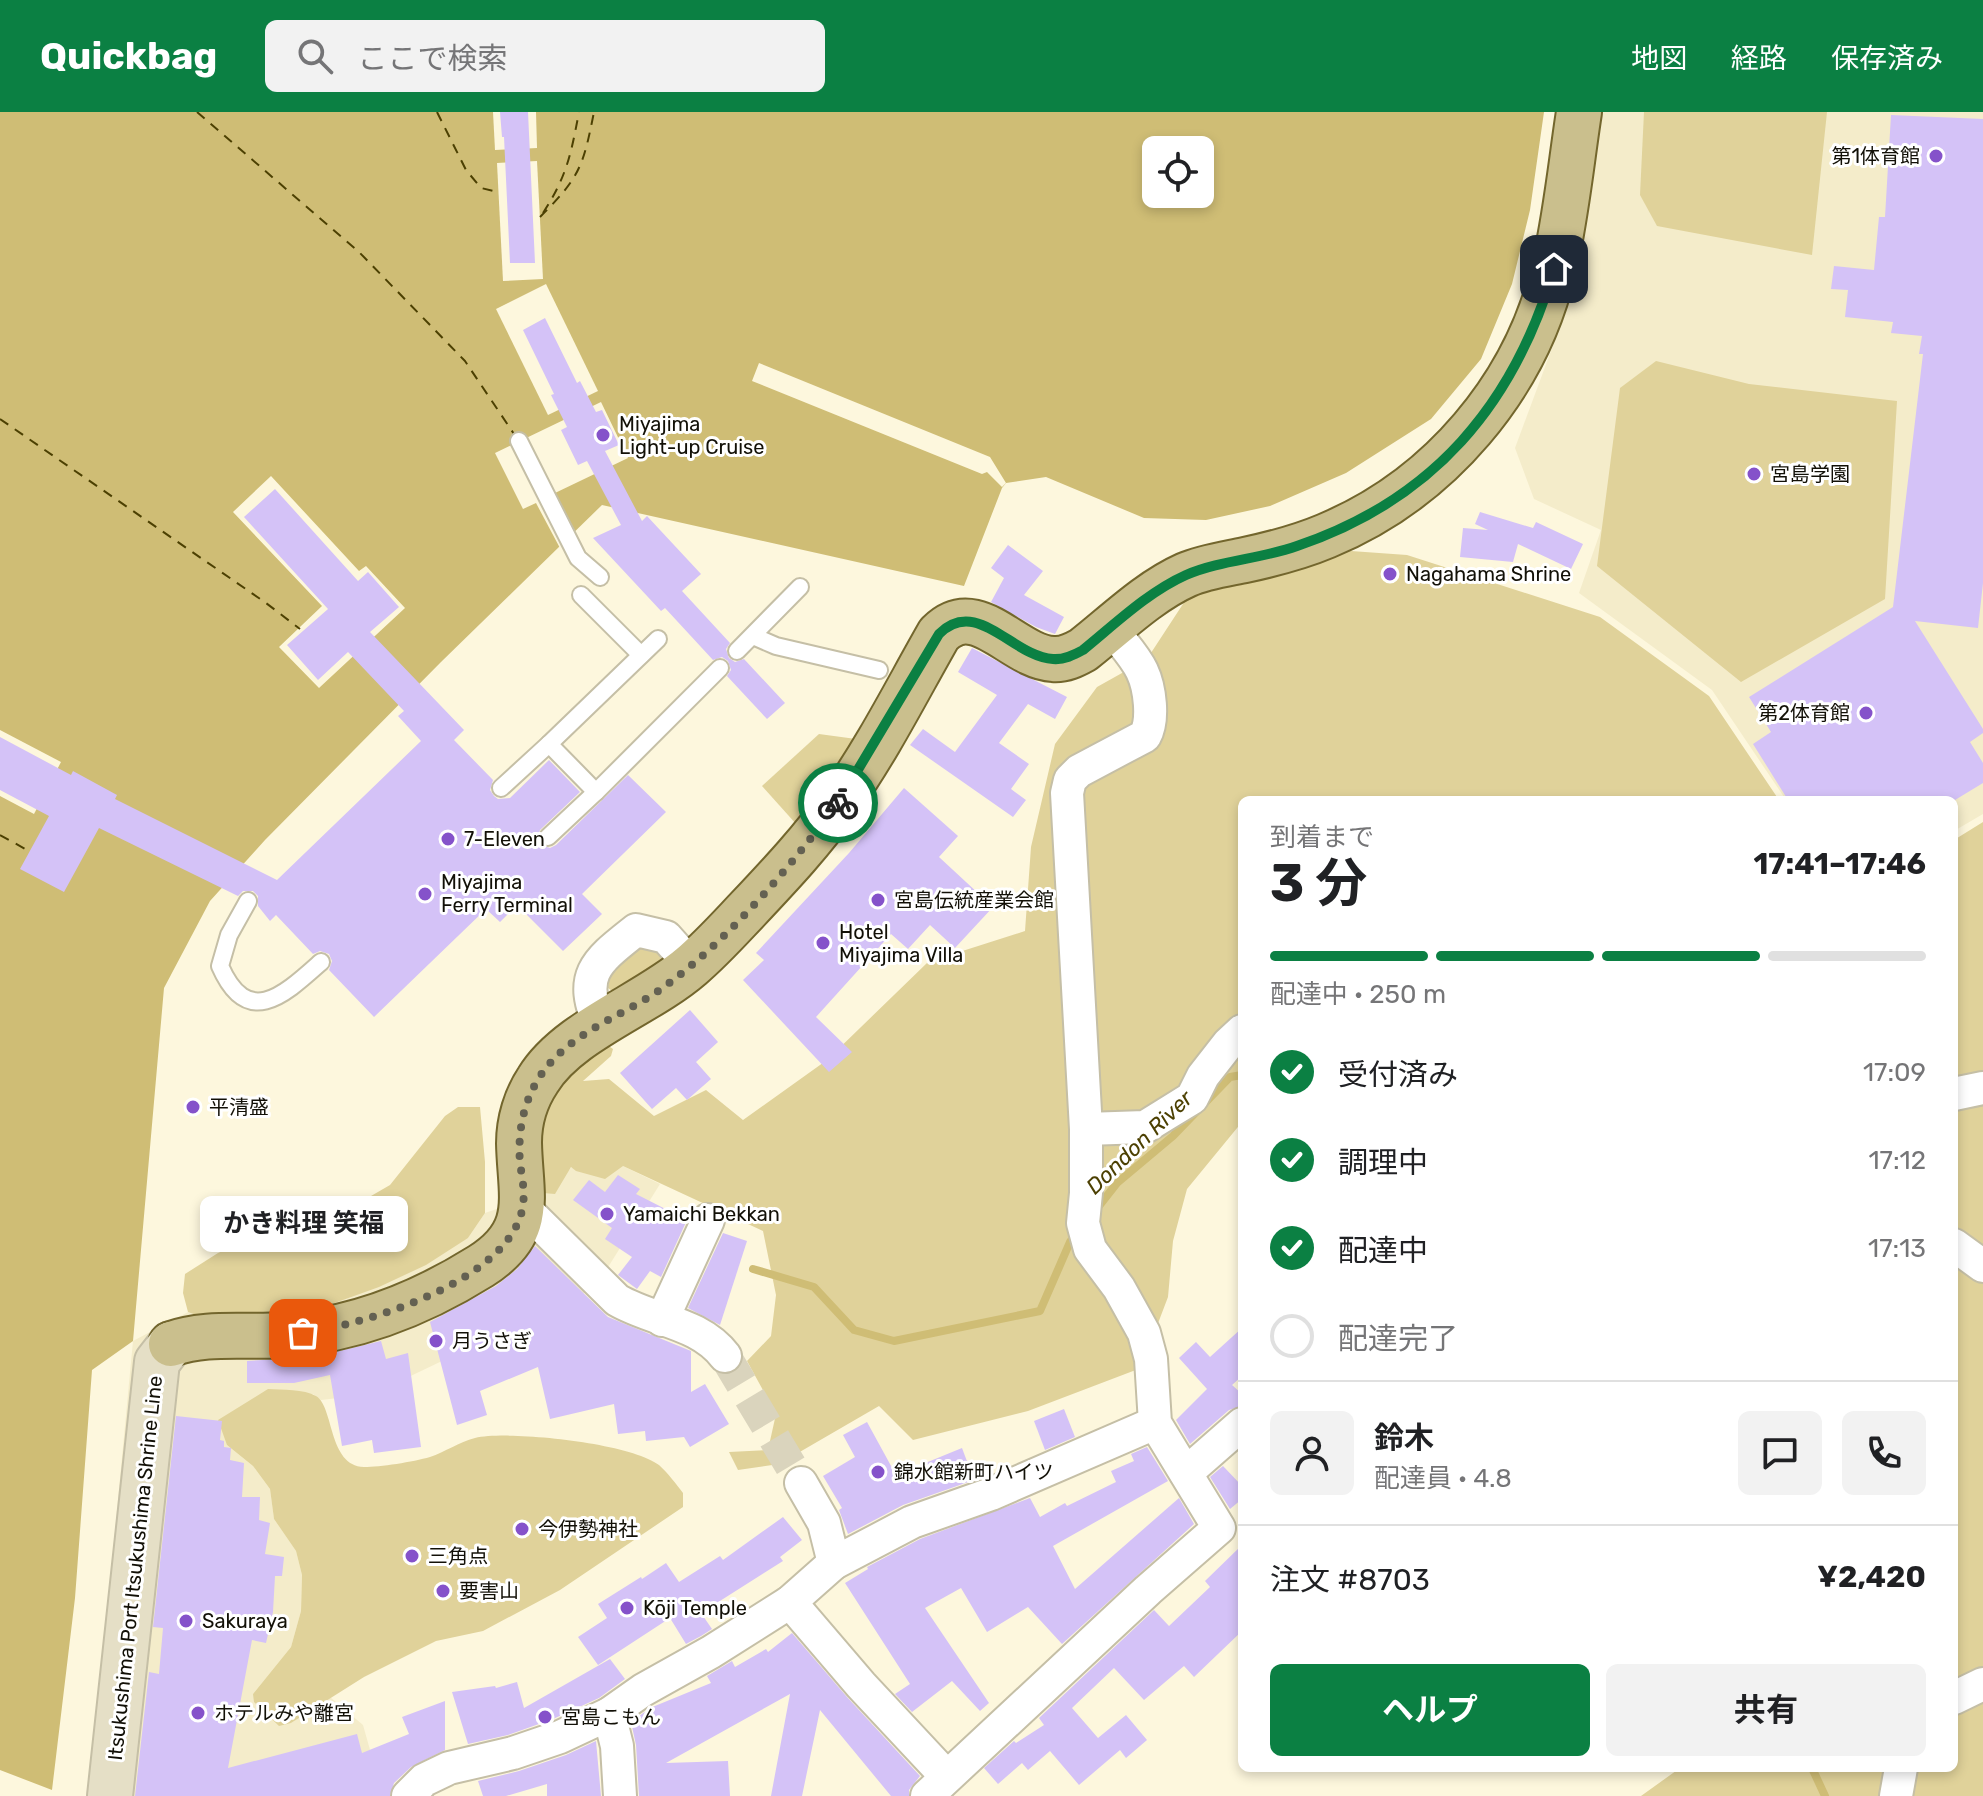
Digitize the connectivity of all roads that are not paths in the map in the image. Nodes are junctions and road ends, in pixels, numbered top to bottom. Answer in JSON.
{"nodes":[{"id":1,"x":1579,"y":112,"type":"edge"},
{"id":2,"x":519,"y":441,"type":"dead end"},
{"id":3,"x":600,"y":577,"type":"dead end"},
{"id":4,"x":800,"y":587,"type":"dead end"},
{"id":5,"x":581,"y":595,"type":"dead end"},
{"id":6,"x":1111,"y":628,"type":"junction"},
{"id":7,"x":753,"y":636,"type":"junction"},
{"id":8,"x":658,"y":639,"type":"dead end"},
{"id":9,"x":737,"y":651,"type":"dead end"},
{"id":10,"x":641,"y":655,"type":"junction"},
{"id":11,"x":720,"y":668,"type":"dead end"},
{"id":12,"x":879,"y":670,"type":"dead end"},
{"id":13,"x":549,"y":744,"type":"junction"},
{"id":14,"x":501,"y":788,"type":"dead end"},
{"id":15,"x":596,"y":792,"type":"junction"},
{"id":16,"x":548,"y":837,"type":"dead end"},
{"id":17,"x":248,"y":901,"type":"dead end"},
{"id":18,"x":321,"y":962,"type":"dead end"},
{"id":19,"x":692,"y":966,"type":"junction"},
{"id":20,"x":600,"y":1026,"type":"junction"},
{"id":21,"x":1238,"y":1035,"type":"edge"},
{"id":22,"x":1983,"y":1088,"type":"edge"},
{"id":23,"x":1958,"y":1093,"type":"edge"},
{"id":24,"x":1086,"y":1129,"type":"junction"},
{"id":25,"x":523,"y":1207,"type":"junction"},
{"id":26,"x":708,"y":1220,"type":"dead end"},
{"id":27,"x":1958,"y":1248,"type":"edge"},
{"id":28,"x":1983,"y":1266,"type":"edge"},
{"id":29,"x":662,"y":1320,"type":"junction"},
{"id":30,"x":725,"y":1356,"type":"tunnel mouth"},
{"id":31,"x":1155,"y":1423,"type":"junction"},
{"id":32,"x":1238,"y":1430,"type":"edge"},
{"id":33,"x":1186,"y":1473,"type":"junction"},
{"id":34,"x":801,"y":1483,"type":"tunnel mouth"},
{"id":35,"x":834,"y":1563,"type":"junction"},
{"id":36,"x":790,"y":1602,"type":"junction"},
{"id":37,"x":1983,"y":1684,"type":"edge"},
{"id":38,"x":1958,"y":1696,"type":"edge"},
{"id":39,"x":609,"y":1714,"type":"junction"},
{"id":40,"x":1900,"y":1772,"type":"edge"},
{"id":41,"x":942,"y":1787,"type":"edge"},
{"id":42,"x":110,"y":1796,"type":"edge"},
{"id":43,"x":408,"y":1796,"type":"edge"},
{"id":44,"x":620,"y":1796,"type":"edge"},
{"id":45,"x":1896,"y":1796,"type":"edge"}],
"edges":[{"from":1,"to":6,"type":"main road"},
{"from":2,"to":3,"type":"lane"},
{"from":4,"to":7,"type":"lane"},
{"from":5,"to":10,"type":"lane"},
{"from":6,"to":19,"type":"main road"},
{"from":6,"to":24,"type":"street"},
{"from":7,"to":9,"type":"lane"},
{"from":7,"to":12,"type":"lane"},
{"from":8,"to":10,"type":"lane"},
{"from":10,"to":13,"type":"lane"},
{"from":11,"to":15,"type":"lane"},
{"from":13,"to":14,"type":"lane"},
{"from":13,"to":15,"type":"lane"},
{"from":15,"to":16,"type":"lane"},
{"from":17,"to":18,"type":"lane"},
{"from":19,"to":20,"type":"main road"},
{"from":19,"to":20,"type":"street"},
{"from":20,"to":25,"type":"main road"},
{"from":21,"to":24,"type":"street"},
{"from":22,"to":23,"type":"street"},
{"from":24,"to":31,"type":"street"},
{"from":25,"to":29,"type":"street"},
{"from":25,"to":42,"type":"main road","name":"Itsukushima Port Itsukushima Shrine Line"},
{"from":26,"to":29,"type":"street"},
{"from":27,"to":28,"type":"street"},
{"from":29,"to":30,"type":"street"},
{"from":31,"to":33,"type":"street"},
{"from":31,"to":35,"type":"street"},
{"from":32,"to":33,"type":"street"},
{"from":33,"to":41,"type":"street"},
{"from":34,"to":35,"type":"street"},
{"from":35,"to":36,"type":"street"},
{"from":36,"to":39,"type":"street"},
{"from":36,"to":41,"type":"street"},
{"from":37,"to":38,"type":"street"},
{"from":39,"to":43,"type":"street"},
{"from":39,"to":44,"type":"street"},
{"from":40,"to":45,"type":"street"}]}
